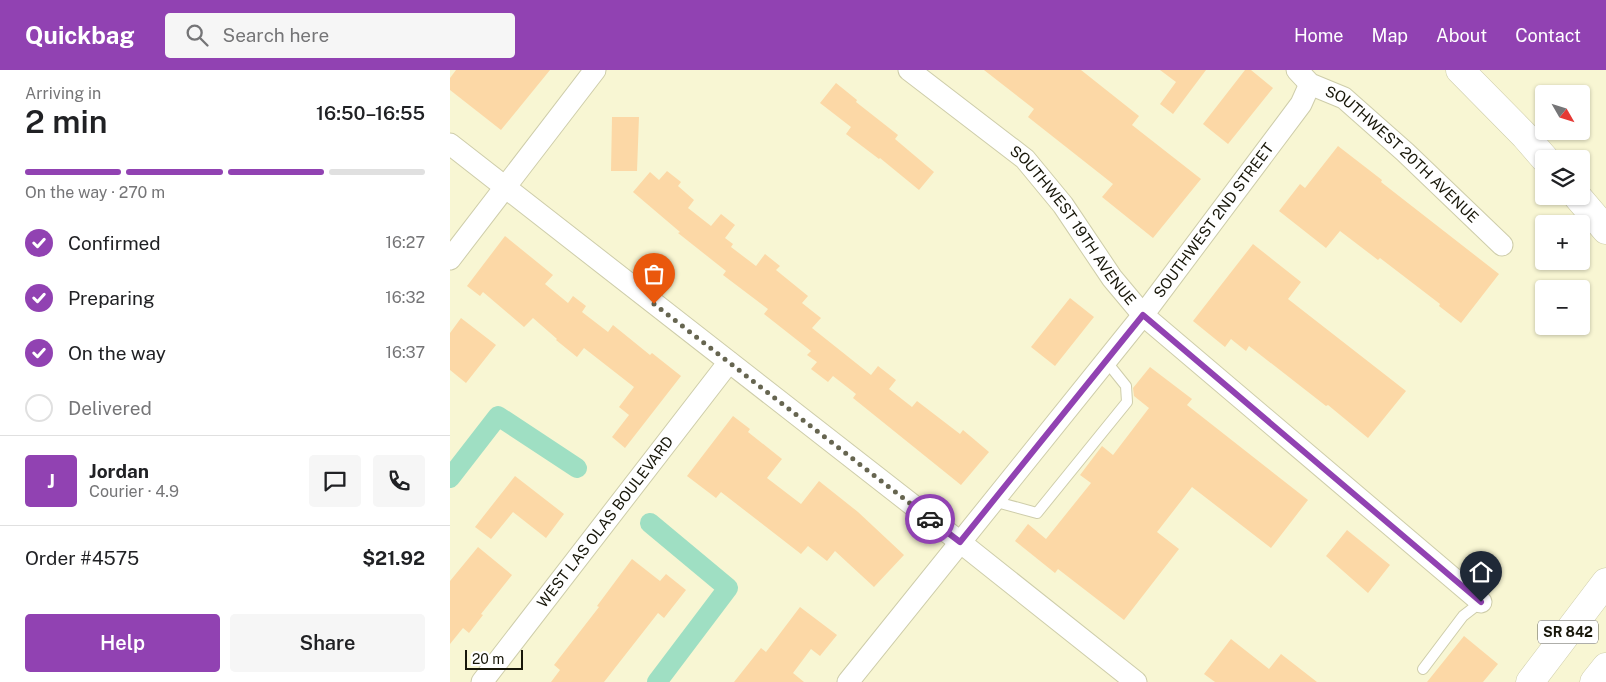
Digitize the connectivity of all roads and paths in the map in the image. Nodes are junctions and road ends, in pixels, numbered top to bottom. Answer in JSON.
{"nodes":[{"id":1,"x":595,"y":70,"type":"edge"},
{"id":2,"x":910,"y":70,"type":"edge"},
{"id":3,"x":1460,"y":70,"type":"edge"},
{"id":4,"x":1304,"y":77,"type":"edge"},
{"id":5,"x":1525,"y":136,"type":"junction"},
{"id":6,"x":450,"y":144,"type":"edge"},
{"id":7,"x":1537,"y":150,"type":"edge"},
{"id":8,"x":1542,"y":150,"type":"edge"},
{"id":9,"x":506,"y":187,"type":"junction"},
{"id":10,"x":1590,"y":190,"type":"edge"},
{"id":11,"x":1606,"y":203,"type":"edge"},
{"id":12,"x":1585,"y":205,"type":"edge"},
{"id":13,"x":1606,"y":230,"type":"edge"},
{"id":14,"x":1502,"y":245,"type":"dead end"},
{"id":15,"x":450,"y":259,"type":"edge"},
{"id":16,"x":1143,"y":315,"type":"junction"},
{"id":17,"x":1106,"y":361,"type":"junction"},
{"id":18,"x":729,"y":362,"type":"junction"},
{"id":19,"x":993,"y":501,"type":"junction"},
{"id":20,"x":960,"y":542,"type":"junction"},
{"id":21,"x":1606,"y":582,"type":"edge"},
{"id":22,"x":1481,"y":602,"type":"joint"},
{"id":23,"x":1606,"y":667,"type":"edge"},
{"id":24,"x":1423,"y":669,"type":"dead end"},
{"id":25,"x":482,"y":682,"type":"edge"},
{"id":26,"x":848,"y":682,"type":"edge"},
{"id":27,"x":1136,"y":682,"type":"edge"},
{"id":28,"x":1530,"y":682,"type":"edge"},
{"id":29,"x":1594,"y":682,"type":"edge"}],
"edges":[{"from":1,"to":9,"type":"street"},
{"from":2,"to":16,"type":"street","name":"SOUTHWEST 19TH AVENUE"},
{"from":3,"to":5,"type":"main road"},
{"from":4,"to":14,"type":"street","name":"SOUTHWEST 20TH AVENUE"},
{"from":4,"to":16,"type":"street","name":"SOUTHWEST 2ND STREET"},
{"from":5,"to":7,"type":"main road"},
{"from":5,"to":8,"type":"main road"},
{"from":6,"to":9,"type":"street"},
{"from":9,"to":15,"type":"street"},
{"from":9,"to":18,"type":"street"},
{"from":10,"to":11,"type":"main road"},
{"from":12,"to":13,"type":"main road"},
{"from":16,"to":17,"type":"street","name":"SOUTHWEST 2ND STREET"},
{"from":16,"to":22,"type":"street","name":"SOUTHWEST 19TH AVENUE"},
{"from":17,"to":19,"type":"street","name":"SOUTHWEST 2ND STREET"},
{"from":17,"to":19,"type":"lane"},
{"from":18,"to":20,"type":"street"},
{"from":18,"to":25,"type":"street","name":"WEST LAS OLAS BOULEVARD"},
{"from":19,"to":20,"type":"street","name":"SOUTHWEST 2ND STREET"},
{"from":20,"to":26,"type":"street","name":"SOUTHWEST 2ND STREET"},
{"from":20,"to":27,"type":"street"},
{"from":21,"to":28,"type":"main road","number":"SR 842"},
{"from":22,"to":24,"type":"lane"},
{"from":23,"to":29,"type":"main road"}]}
